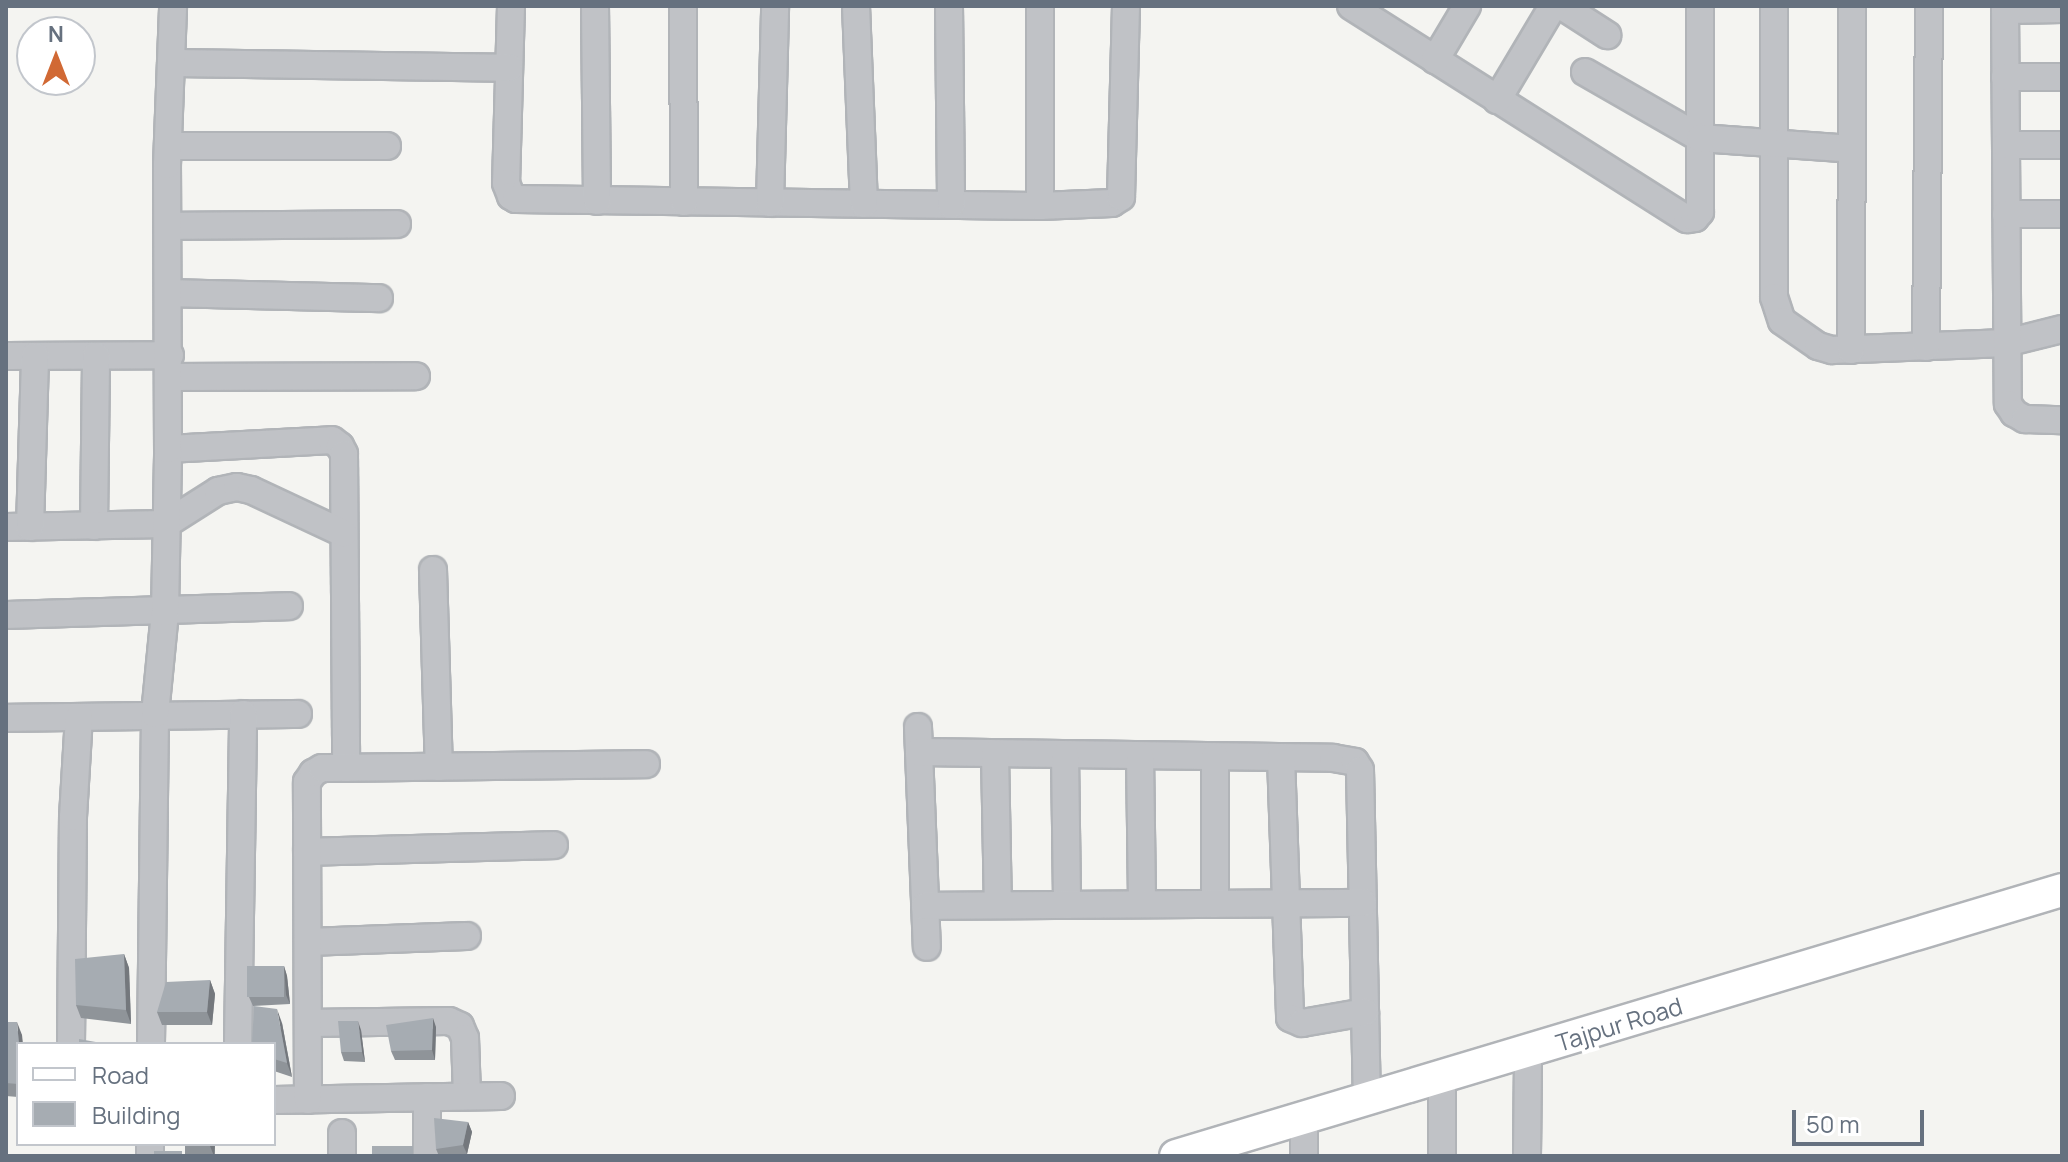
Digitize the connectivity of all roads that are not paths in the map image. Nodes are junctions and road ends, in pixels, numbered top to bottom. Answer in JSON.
{"nodes":[{"id":1,"x":173,"y":6,"type":"edge"},
{"id":2,"x":511,"y":6,"type":"edge"},
{"id":3,"x":595,"y":6,"type":"edge"},
{"id":4,"x":683,"y":6,"type":"edge"},
{"id":5,"x":775,"y":6,"type":"edge"},
{"id":6,"x":856,"y":6,"type":"edge"},
{"id":7,"x":949,"y":6,"type":"edge"},
{"id":8,"x":1040,"y":6,"type":"edge"},
{"id":9,"x":1126,"y":6,"type":"edge"},
{"id":10,"x":1351,"y":6,"type":"edge"},
{"id":11,"x":1467,"y":6,"type":"edge"},
{"id":12,"x":1553,"y":6,"type":"edge"},
{"id":13,"x":1562,"y":6,"type":"edge"},
{"id":14,"x":1700,"y":6,"type":"edge"},
{"id":15,"x":1774,"y":6,"type":"edge"},
{"id":16,"x":1852,"y":6,"type":"edge"},
{"id":17,"x":1929,"y":6,"type":"edge"},
{"id":18,"x":2005,"y":8,"type":"edge"},
{"id":19,"x":2062,"y":9,"type":"edge"},
{"id":20,"x":1607,"y":35,"type":"dead end"},
{"id":21,"x":1435,"y":60,"type":"junction"},
{"id":22,"x":171,"y":63,"type":"junction"},
{"id":23,"x":509,"y":68,"type":"junction"},
{"id":24,"x":1585,"y":72,"type":"dead end"},
{"id":25,"x":2005,"y":77,"type":"junction"},
{"id":26,"x":2062,"y":77,"type":"edge"},
{"id":27,"x":1497,"y":100,"type":"junction"},
{"id":28,"x":1700,"y":138,"type":"junction"},
{"id":29,"x":1775,"y":144,"type":"junction"},
{"id":30,"x":2006,"y":145,"type":"junction"},
{"id":31,"x":2062,"y":145,"type":"edge"},
{"id":32,"x":169,"y":146,"type":"junction"},
{"id":33,"x":387,"y":146,"type":"dead end"},
{"id":34,"x":1852,"y":149,"type":"junction"},
{"id":35,"x":597,"y":201,"type":"junction"},
{"id":36,"x":684,"y":202,"type":"junction"},
{"id":37,"x":770,"y":203,"type":"junction"},
{"id":38,"x":864,"y":204,"type":"junction"},
{"id":39,"x":951,"y":205,"type":"junction"},
{"id":40,"x":1040,"y":206,"type":"junction"},
{"id":41,"x":2006,"y":214,"type":"junction"},
{"id":42,"x":2062,"y":214,"type":"edge"},
{"id":43,"x":397,"y":224,"type":"dead end"},
{"id":44,"x":168,"y":226,"type":"junction"},
{"id":45,"x":169,"y":293,"type":"junction"},
{"id":46,"x":379,"y":298,"type":"dead end"},
{"id":47,"x":2062,"y":329,"type":"edge"},
{"id":48,"x":2006,"y":343,"type":"junction"},
{"id":49,"x":1926,"y":347,"type":"junction"},
{"id":50,"x":1851,"y":350,"type":"junction"},
{"id":51,"x":6,"y":356,"type":"edge"},
{"id":52,"x":35,"y":356,"type":"junction"},
{"id":53,"x":96,"y":356,"type":"junction"},
{"id":54,"x":169,"y":366,"type":"junction"},
{"id":55,"x":416,"y":376,"type":"dead end"},
{"id":56,"x":2062,"y":420,"type":"edge"},
{"id":57,"x":168,"y":449,"type":"junction"},
{"id":58,"x":166,"y":524,"type":"junction"},
{"id":59,"x":94,"y":526,"type":"junction"},
{"id":60,"x":18,"y":527,"type":"edge"},
{"id":61,"x":343,"y":533,"type":"junction"},
{"id":62,"x":433,"y":570,"type":"dead end"},
{"id":63,"x":289,"y":606,"type":"dead end"},
{"id":64,"x":165,"y":612,"type":"junction"},
{"id":65,"x":6,"y":615,"type":"edge"},
{"id":66,"x":155,"y":714,"type":"junction"},
{"id":67,"x":243,"y":714,"type":"junction"},
{"id":68,"x":298,"y":714,"type":"dead end"},
{"id":69,"x":79,"y":717,"type":"junction"},
{"id":70,"x":6,"y":718,"type":"edge"},
{"id":71,"x":995,"y":754,"type":"junction"},
{"id":72,"x":1065,"y":755,"type":"junction"},
{"id":73,"x":1140,"y":756,"type":"junction"},
{"id":74,"x":1215,"y":757,"type":"junction"},
{"id":75,"x":1281,"y":757,"type":"junction"},
{"id":76,"x":646,"y":764,"type":"dead end"},
{"id":77,"x":439,"y":767,"type":"junction"},
{"id":78,"x":346,"y":768,"type":"junction"},
{"id":79,"x":554,"y":845,"type":"dead end"},
{"id":80,"x":307,"y":852,"type":"junction"},
{"id":81,"x":2062,"y":890,"type":"edge"},
{"id":82,"x":1363,"y":903,"type":"junction"},
{"id":83,"x":1142,"y":904,"type":"junction"},
{"id":84,"x":1215,"y":904,"type":"junction"},
{"id":85,"x":1284,"y":904,"type":"junction"},
{"id":86,"x":998,"y":905,"type":"junction"},
{"id":87,"x":1067,"y":905,"type":"junction"},
{"id":88,"x":925,"y":906,"type":"junction"},
{"id":89,"x":467,"y":936,"type":"dead end"},
{"id":90,"x":308,"y":942,"type":"junction"},
{"id":91,"x":927,"y":947,"type":"dead end"},
{"id":92,"x":1365,"y":1012,"type":"junction"},
{"id":93,"x":308,"y":1023,"type":"junction"},
{"id":94,"x":71,"y":1042,"type":"edge"},
{"id":95,"x":151,"y":1042,"type":"edge"},
{"id":96,"x":238,"y":1042,"type":"edge"},
{"id":97,"x":1528,"y":1052,"type":"junction"},
{"id":98,"x":1442,"y":1078,"type":"junction"},
{"id":99,"x":467,"y":1096,"type":"junction"},
{"id":100,"x":501,"y":1096,"type":"dead end"},
{"id":101,"x":427,"y":1097,"type":"junction"},
{"id":102,"x":276,"y":1100,"type":"edge"},
{"id":103,"x":308,"y":1100,"type":"junction"},
{"id":104,"x":1367,"y":1101,"type":"junction"},
{"id":105,"x":1304,"y":1120,"type":"junction"},
{"id":106,"x":1215,"y":1150,"type":"edge"},
{"id":107,"x":427,"y":1156,"type":"edge"},
{"id":108,"x":1176,"y":1156,"type":"edge"},
{"id":109,"x":1304,"y":1156,"type":"edge"},
{"id":110,"x":1442,"y":1156,"type":"edge"},
{"id":111,"x":1527,"y":1156,"type":"edge"}],
"edges":[{"from":1,"to":22,"type":"street"},
{"from":2,"to":23,"type":"street"},
{"from":3,"to":35,"type":"street"},
{"from":4,"to":36,"type":"street"},
{"from":5,"to":37,"type":"street"},
{"from":6,"to":38,"type":"street"},
{"from":7,"to":39,"type":"street"},
{"from":8,"to":40,"type":"street"},
{"from":9,"to":40,"type":"street"},
{"from":10,"to":21,"type":"street"},
{"from":11,"to":21,"type":"street"},
{"from":12,"to":27,"type":"street"},
{"from":13,"to":20,"type":"street"},
{"from":14,"to":28,"type":"street"},
{"from":15,"to":29,"type":"street"},
{"from":16,"to":34,"type":"street"},
{"from":17,"to":49,"type":"street"},
{"from":18,"to":19,"type":"street"},
{"from":18,"to":25,"type":"street"},
{"from":21,"to":27,"type":"street"},
{"from":22,"to":23,"type":"street"},
{"from":22,"to":32,"type":"street"},
{"from":23,"to":35,"type":"street"},
{"from":24,"to":28,"type":"street"},
{"from":25,"to":26,"type":"street"},
{"from":25,"to":30,"type":"street"},
{"from":27,"to":28,"type":"street"},
{"from":28,"to":29,"type":"street"},
{"from":29,"to":34,"type":"street"},
{"from":29,"to":50,"type":"street"},
{"from":30,"to":31,"type":"street"},
{"from":30,"to":41,"type":"street"},
{"from":32,"to":33,"type":"street"},
{"from":32,"to":44,"type":"street"},
{"from":34,"to":50,"type":"street"},
{"from":35,"to":36,"type":"street"},
{"from":36,"to":37,"type":"street"},
{"from":37,"to":38,"type":"street"},
{"from":38,"to":39,"type":"street"},
{"from":39,"to":40,"type":"street"},
{"from":41,"to":42,"type":"street"},
{"from":41,"to":48,"type":"street"},
{"from":43,"to":44,"type":"street"},
{"from":44,"to":45,"type":"street"},
{"from":45,"to":46,"type":"street"},
{"from":45,"to":54,"type":"street"},
{"from":47,"to":48,"type":"street"},
{"from":48,"to":49,"type":"street"},
{"from":48,"to":56,"type":"street"},
{"from":49,"to":50,"type":"street"},
{"from":51,"to":52,"type":"street"},
{"from":52,"to":53,"type":"street"},
{"from":52,"to":60,"type":"street"},
{"from":53,"to":54,"type":"street"},
{"from":53,"to":59,"type":"street"},
{"from":54,"to":55,"type":"street"},
{"from":54,"to":57,"type":"street"},
{"from":57,"to":58,"type":"street"},
{"from":57,"to":61,"type":"street"},
{"from":58,"to":59,"type":"street"},
{"from":58,"to":61,"type":"street"},
{"from":58,"to":64,"type":"street"},
{"from":59,"to":60,"type":"street"},
{"from":61,"to":78,"type":"street"},
{"from":62,"to":77,"type":"street"},
{"from":63,"to":64,"type":"street"},
{"from":64,"to":65,"type":"street"},
{"from":64,"to":66,"type":"street"},
{"from":66,"to":67,"type":"street"},
{"from":66,"to":69,"type":"street"},
{"from":66,"to":95,"type":"street"},
{"from":67,"to":68,"type":"street"},
{"from":67,"to":96,"type":"street"},
{"from":69,"to":70,"type":"street"},
{"from":69,"to":94,"type":"street"},
{"from":71,"to":72,"type":"street"},
{"from":71,"to":86,"type":"street"},
{"from":71,"to":88,"type":"street"},
{"from":72,"to":73,"type":"street"},
{"from":72,"to":87,"type":"street"},
{"from":73,"to":74,"type":"street"},
{"from":73,"to":83,"type":"street"},
{"from":74,"to":75,"type":"street"},
{"from":74,"to":84,"type":"street"},
{"from":75,"to":82,"type":"street"},
{"from":75,"to":85,"type":"street"},
{"from":76,"to":77,"type":"street"},
{"from":77,"to":78,"type":"street"},
{"from":78,"to":80,"type":"street"},
{"from":79,"to":80,"type":"street"},
{"from":80,"to":90,"type":"street"},
{"from":81,"to":97,"type":"main road","name":"Tajpur Road"},
{"from":82,"to":85,"type":"street"},
{"from":82,"to":92,"type":"street"},
{"from":83,"to":84,"type":"street"},
{"from":83,"to":87,"type":"street"},
{"from":84,"to":85,"type":"street"},
{"from":85,"to":92,"type":"street"},
{"from":86,"to":87,"type":"street"},
{"from":86,"to":88,"type":"street"},
{"from":88,"to":91,"type":"street"},
{"from":89,"to":90,"type":"street"},
{"from":90,"to":93,"type":"street"},
{"from":92,"to":104,"type":"street"},
{"from":93,"to":99,"type":"street"},
{"from":93,"to":103,"type":"street"},
{"from":97,"to":98,"type":"main road","name":"Tajpur Road"},
{"from":97,"to":111,"type":"street"},
{"from":98,"to":104,"type":"main road","name":"Tajpur Road"},
{"from":98,"to":110,"type":"street"},
{"from":99,"to":100,"type":"street"},
{"from":99,"to":101,"type":"street"},
{"from":101,"to":103,"type":"street"},
{"from":101,"to":107,"type":"street"},
{"from":102,"to":103,"type":"street"},
{"from":104,"to":105,"type":"main road","name":"Tajpur Road"},
{"from":105,"to":106,"type":"main road","name":"Tajpur Road"},
{"from":105,"to":109,"type":"street"},
{"from":106,"to":108,"type":"main road","name":"Tajpur Road"}]}
